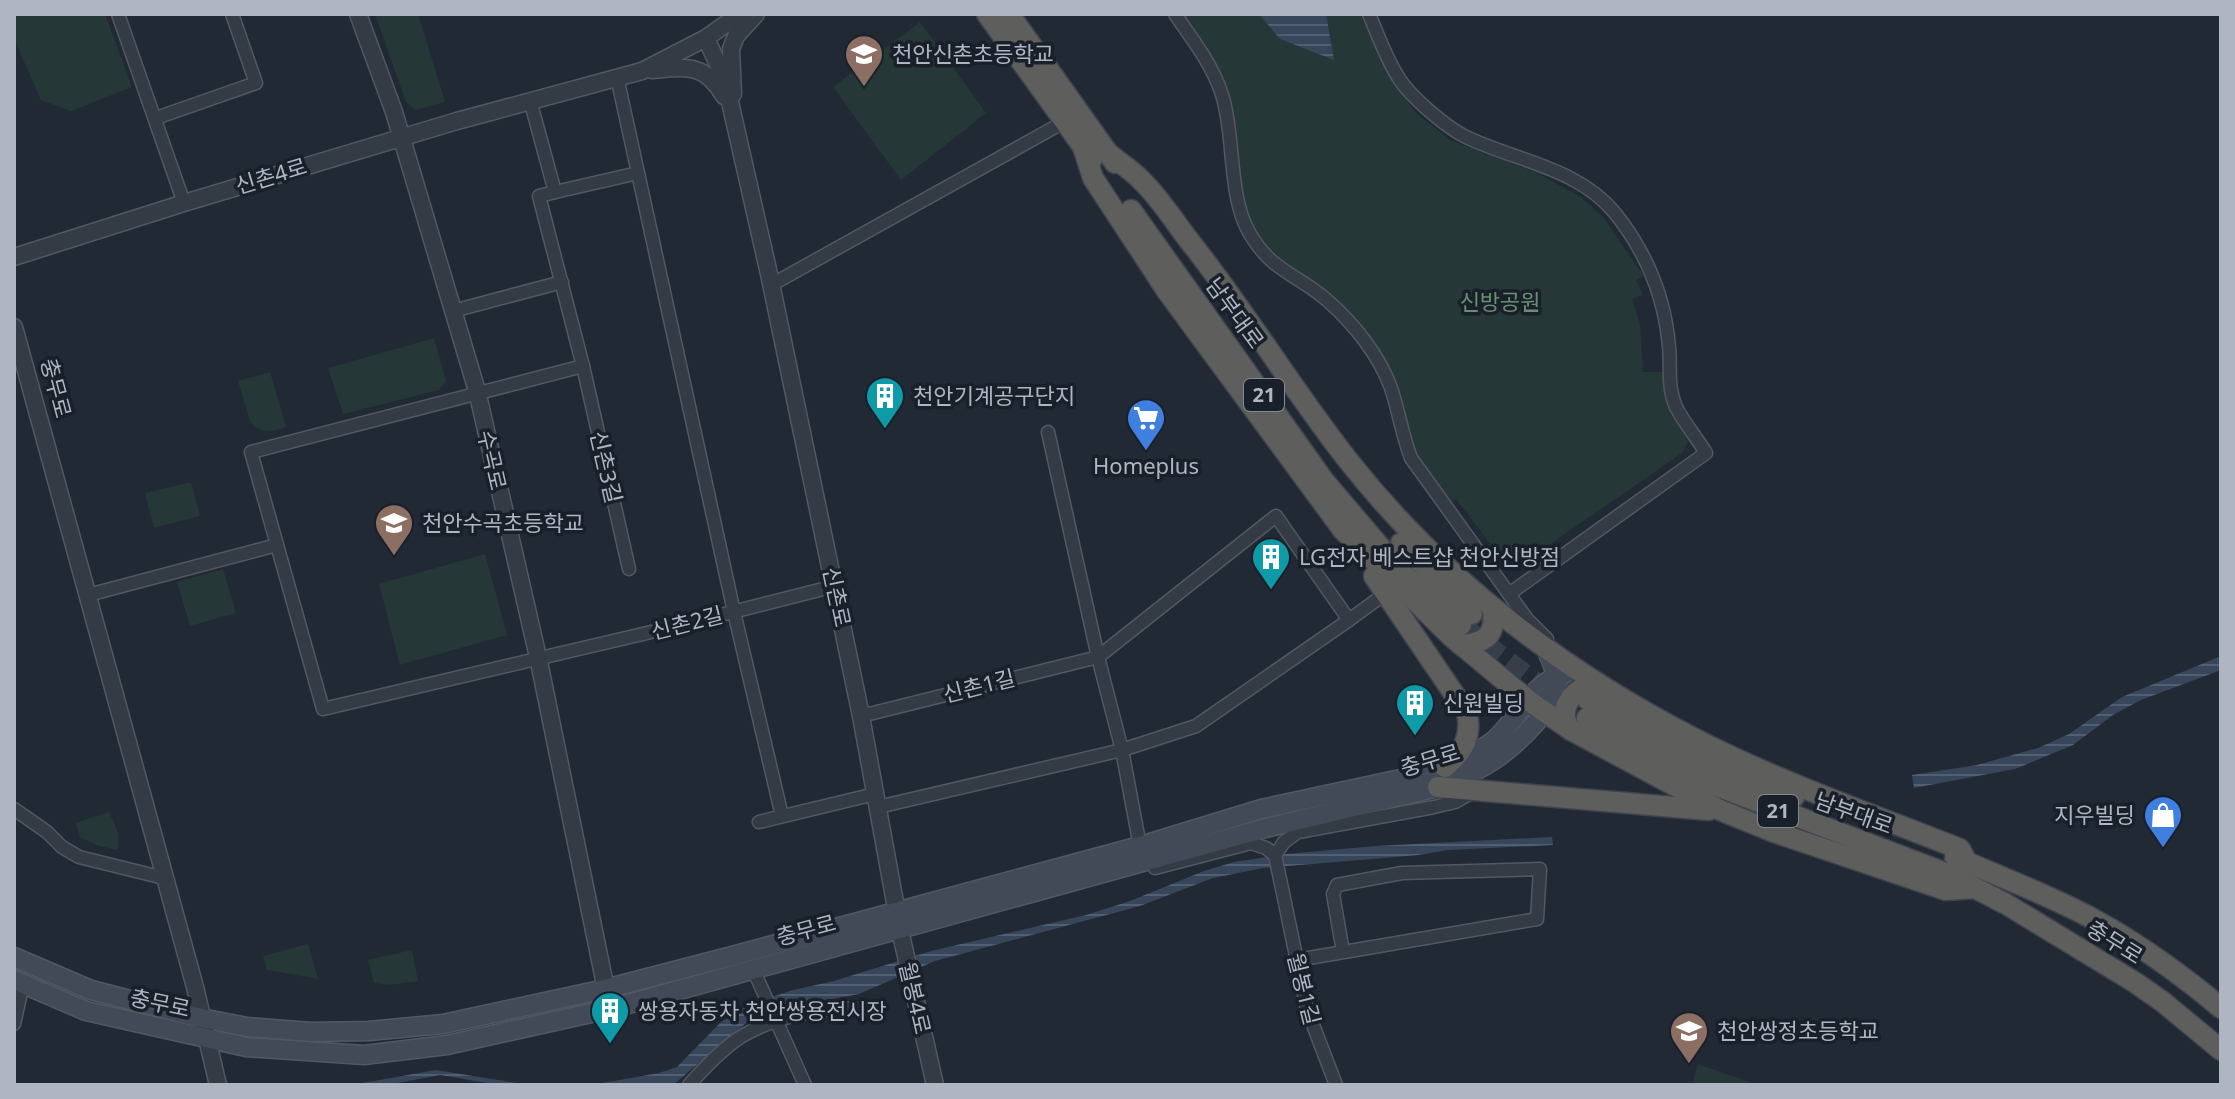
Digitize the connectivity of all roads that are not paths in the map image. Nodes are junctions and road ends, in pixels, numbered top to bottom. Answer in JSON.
{"nodes":[{"id":1,"x":118,"y":14,"type":"edge"},
{"id":2,"x":232,"y":14,"type":"edge"},
{"id":3,"x":358,"y":14,"type":"edge"},
{"id":4,"x":740,"y":14,"type":"edge"},
{"id":5,"x":756,"y":14,"type":"edge"},
{"id":6,"x":987,"y":14,"type":"edge"},
{"id":7,"x":1009,"y":14,"type":"edge"},
{"id":8,"x":1175,"y":14,"type":"edge"},
{"id":9,"x":1369,"y":14,"type":"edge"},
{"id":10,"x":706,"y":38,"type":"junction"},
{"id":11,"x":642,"y":71,"type":"junction"},
{"id":12,"x":617,"y":77,"type":"junction"},
{"id":13,"x":530,"y":100,"type":"junction"},
{"id":14,"x":731,"y":107,"type":"junction"},
{"id":15,"x":156,"y":118,"type":"junction"},
{"id":16,"x":1064,"y":122,"type":"junction"},
{"id":17,"x":399,"y":138,"type":"junction"},
{"id":18,"x":1084,"y":150,"type":"junction"},
{"id":19,"x":1109,"y":154,"type":"junction"},
{"id":20,"x":638,"y":173,"type":"junction"},
{"id":21,"x":555,"y":192,"type":"junction"},
{"id":22,"x":184,"y":203,"type":"junction"},
{"id":23,"x":14,"y":257,"type":"edge"},
{"id":24,"x":562,"y":282,"type":"junction"},
{"id":25,"x":771,"y":285,"type":"junction"},
{"id":26,"x":453,"y":311,"type":"junction"},
{"id":27,"x":14,"y":327,"type":"edge"},
{"id":28,"x":583,"y":366,"type":"junction"},
{"id":29,"x":477,"y":391,"type":"junction"},
{"id":30,"x":1048,"y":432,"type":"dead end"},
{"id":31,"x":1343,"y":530,"type":"junction"},
{"id":32,"x":277,"y":545,"type":"junction"},
{"id":33,"x":629,"y":569,"type":"dead end"},
{"id":34,"x":835,"y":586,"type":"junction"},
{"id":35,"x":1386,"y":593,"type":"junction"},
{"id":36,"x":1509,"y":594,"type":"junction"},
{"id":37,"x":88,"y":595,"type":"junction"},
{"id":38,"x":1493,"y":608,"type":"junction"},
{"id":39,"x":734,"y":612,"type":"junction"},
{"id":40,"x":1527,"y":619,"type":"junction"},
{"id":41,"x":1349,"y":620,"type":"junction"},
{"id":42,"x":1465,"y":628,"type":"junction"},
{"id":43,"x":1547,"y":651,"type":"junction"},
{"id":44,"x":538,"y":657,"type":"junction"},
{"id":45,"x":1098,"y":657,"type":"junction"},
{"id":46,"x":1579,"y":673,"type":"junction"},
{"id":47,"x":1557,"y":675,"type":"junction"},
{"id":48,"x":1537,"y":706,"type":"junction"},
{"id":49,"x":1587,"y":709,"type":"junction"},
{"id":50,"x":861,"y":716,"type":"junction"},
{"id":51,"x":1122,"y":750,"type":"junction"},
{"id":52,"x":1728,"y":754,"type":"junction"},
{"id":53,"x":1442,"y":777,"type":"junction"},
{"id":54,"x":1476,"y":790,"type":"junction"},
{"id":55,"x":877,"y":800,"type":"junction"},
{"id":56,"x":14,"y":809,"type":"edge"},
{"id":57,"x":1720,"y":810,"type":"junction"},
{"id":58,"x":782,"y":816,"type":"junction"},
{"id":59,"x":759,"y":822,"type":"dead end"},
{"id":60,"x":1140,"y":846,"type":"junction"},
{"id":61,"x":1275,"y":855,"type":"junction"},
{"id":62,"x":1967,"y":863,"type":"junction"},
{"id":63,"x":164,"y":878,"type":"junction"},
{"id":64,"x":1975,"y":888,"type":"junction"},
{"id":65,"x":1018,"y":897,"type":"junction"},
{"id":66,"x":898,"y":920,"type":"junction"},
{"id":67,"x":1343,"y":952,"type":"junction"},
{"id":68,"x":14,"y":957,"type":"edge"},
{"id":69,"x":1297,"y":960,"type":"junction"},
{"id":70,"x":753,"y":969,"type":"junction"},
{"id":71,"x":18,"y":982,"type":"edge"},
{"id":72,"x":605,"y":989,"type":"junction"},
{"id":73,"x":2163,"y":1002,"type":"junction"},
{"id":74,"x":2221,"y":1008,"type":"edge"},
{"id":75,"x":610,"y":1009,"type":"junction"},
{"id":76,"x":877,"y":1012,"type":"dead end"},
{"id":77,"x":201,"y":1018,"type":"junction"},
{"id":78,"x":774,"y":1018,"type":"junction"},
{"id":79,"x":14,"y":1024,"type":"edge"},
{"id":80,"x":206,"y":1038,"type":"junction"},
{"id":81,"x":2221,"y":1050,"type":"edge"},
{"id":82,"x":2221,"y":1067,"type":"edge"},
{"id":83,"x":218,"y":1085,"type":"edge"},
{"id":84,"x":689,"y":1085,"type":"edge"},
{"id":85,"x":805,"y":1085,"type":"edge"},
{"id":86,"x":935,"y":1085,"type":"edge"},
{"id":87,"x":1336,"y":1085,"type":"edge"}],
"edges":[{"from":1,"to":15,"type":"street"},
{"from":2,"to":15,"type":"street"},
{"from":3,"to":17,"type":"street","name":"수곡로"},
{"from":4,"to":10,"type":"street","name":"신촌4로"},
{"from":5,"to":14,"type":"street"},
{"from":6,"to":16,"type":"highway","name":"남부대로"},
{"from":7,"to":19,"type":"highway","name":"남부대로"},
{"from":8,"to":36,"type":"street"},
{"from":9,"to":36,"type":"street"},
{"from":10,"to":11,"type":"street","name":"신촌4로"},
{"from":10,"to":14,"type":"street","name":"신촌로"},
{"from":11,"to":12,"type":"street","name":"신촌4로"},
{"from":11,"to":14,"type":"street"},
{"from":12,"to":13,"type":"street","name":"신촌4로"},
{"from":12,"to":20,"type":"street"},
{"from":13,"to":17,"type":"street","name":"신촌4로"},
{"from":13,"to":21,"type":"street"},
{"from":14,"to":25,"type":"street","name":"신촌로"},
{"from":15,"to":22,"type":"street"},
{"from":16,"to":18,"type":"highway","name":"남부대로"},
{"from":16,"to":25,"type":"street"},
{"from":17,"to":22,"type":"street","name":"신촌4로"},
{"from":17,"to":26,"type":"street","name":"수곡로"},
{"from":18,"to":31,"type":"highway"},
{"from":18,"to":42,"type":"highway","name":"남부대로","number":"21"},
{"from":19,"to":38,"type":"highway"},
{"from":19,"to":42,"type":"highway","name":"남부대로","number":"21"},
{"from":20,"to":21,"type":"street"},
{"from":20,"to":39,"type":"street"},
{"from":21,"to":24,"type":"street"},
{"from":22,"to":23,"type":"street","name":"신촌4로"},
{"from":24,"to":26,"type":"street"},
{"from":24,"to":28,"type":"street"},
{"from":25,"to":34,"type":"street","name":"신촌로"},
{"from":26,"to":29,"type":"street","name":"수곡로"},
{"from":27,"to":37,"type":"street","name":"충무로"},
{"from":28,"to":29,"type":"street"},
{"from":28,"to":33,"type":"street","name":"신촌3길"},
{"from":29,"to":32,"type":"street"},
{"from":29,"to":44,"type":"street","name":"수곡로"},
{"from":30,"to":45,"type":"street"},
{"from":31,"to":35,"type":"highway"},
{"from":31,"to":42,"type":"highway"},
{"from":32,"to":37,"type":"street"},
{"from":32,"to":44,"type":"street","name":"신촌2길"},
{"from":34,"to":39,"type":"street","name":"신촌2길"},
{"from":34,"to":50,"type":"street","name":"신촌로"},
{"from":35,"to":41,"type":"street"},
{"from":35,"to":53,"type":"highway"},
{"from":36,"to":40,"type":"street"},
{"from":37,"to":63,"type":"street","name":"충무로"},
{"from":38,"to":42,"type":"highway"},
{"from":38,"to":43,"type":"highway"},
{"from":39,"to":44,"type":"street","name":"신촌2길"},
{"from":39,"to":58,"type":"street"},
{"from":40,"to":43,"type":"street"},
{"from":40,"to":52,"type":"street"},
{"from":41,"to":45,"type":"street","name":"신촌1길"},
{"from":41,"to":51,"type":"street"},
{"from":42,"to":48,"type":"highway"},
{"from":43,"to":46,"type":"highway"},
{"from":43,"to":47,"type":"main road"},
{"from":44,"to":72,"type":"street","name":"수곡로"},
{"from":45,"to":50,"type":"street","name":"신촌1길"},
{"from":45,"to":51,"type":"street"},
{"from":46,"to":47,"type":"main road"},
{"from":46,"to":49,"type":"highway"},
{"from":47,"to":48,"type":"main road","name":"충무로"},
{"from":48,"to":49,"type":"highway"},
{"from":48,"to":53,"type":"main road","name":"충무로"},
{"from":49,"to":52,"type":"highway"},
{"from":49,"to":57,"type":"highway"},
{"from":49,"to":62,"type":"highway","name":"남부대로"},
{"from":49,"to":64,"type":"highway","name":"남부대로","number":"21"},
{"from":50,"to":55,"type":"street","name":"신촌로"},
{"from":51,"to":55,"type":"street"},
{"from":51,"to":60,"type":"street"},
{"from":52,"to":62,"type":"highway"},
{"from":53,"to":54,"type":"highway"},
{"from":53,"to":60,"type":"main road","name":"충무로"},
{"from":53,"to":65,"type":"main road","name":"충무로"},
{"from":54,"to":57,"type":"highway"},
{"from":54,"to":61,"type":"street"},
{"from":55,"to":58,"type":"street"},
{"from":55,"to":66,"type":"street","name":"신촌로"},
{"from":56,"to":63,"type":"street"},
{"from":57,"to":64,"type":"highway"},
{"from":58,"to":59,"type":"street"},
{"from":60,"to":66,"type":"main road","name":"충무로"},
{"from":61,"to":65,"type":"street"},
{"from":61,"to":69,"type":"street","name":"월봉1길"},
{"from":62,"to":74,"type":"highway","name":"충무로"},
{"from":63,"to":77,"type":"street","name":"충무로"},
{"from":64,"to":73,"type":"highway","name":"충무로","number":"21"},
{"from":65,"to":66,"type":"main road","name":"충무로"},
{"from":66,"to":70,"type":"main road","name":"충무로"},
{"from":66,"to":72,"type":"main road","name":"충무로"},
{"from":66,"to":86,"type":"street","name":"월봉4로"},
{"from":67,"to":67,"type":"street"},
{"from":67,"to":69,"type":"street"},
{"from":68,"to":77,"type":"main road","name":"충무로"},
{"from":69,"to":87,"type":"street","name":"월봉1길"},
{"from":70,"to":75,"type":"main road","name":"충무로"},
{"from":70,"to":78,"type":"street"},
{"from":71,"to":79,"type":"street"},
{"from":71,"to":80,"type":"main road","name":"충무로"},
{"from":72,"to":75,"type":"street","name":"수곡로"},
{"from":72,"to":77,"type":"main road","name":"충무로"},
{"from":73,"to":81,"type":"highway","name":"충무로","number":"21"},
{"from":73,"to":82,"type":"highway"},
{"from":75,"to":80,"type":"main road","name":"충무로"},
{"from":76,"to":78,"type":"street"},
{"from":77,"to":80,"type":"street"},
{"from":78,"to":84,"type":"street"},
{"from":78,"to":85,"type":"street"},
{"from":80,"to":83,"type":"street"}]}
